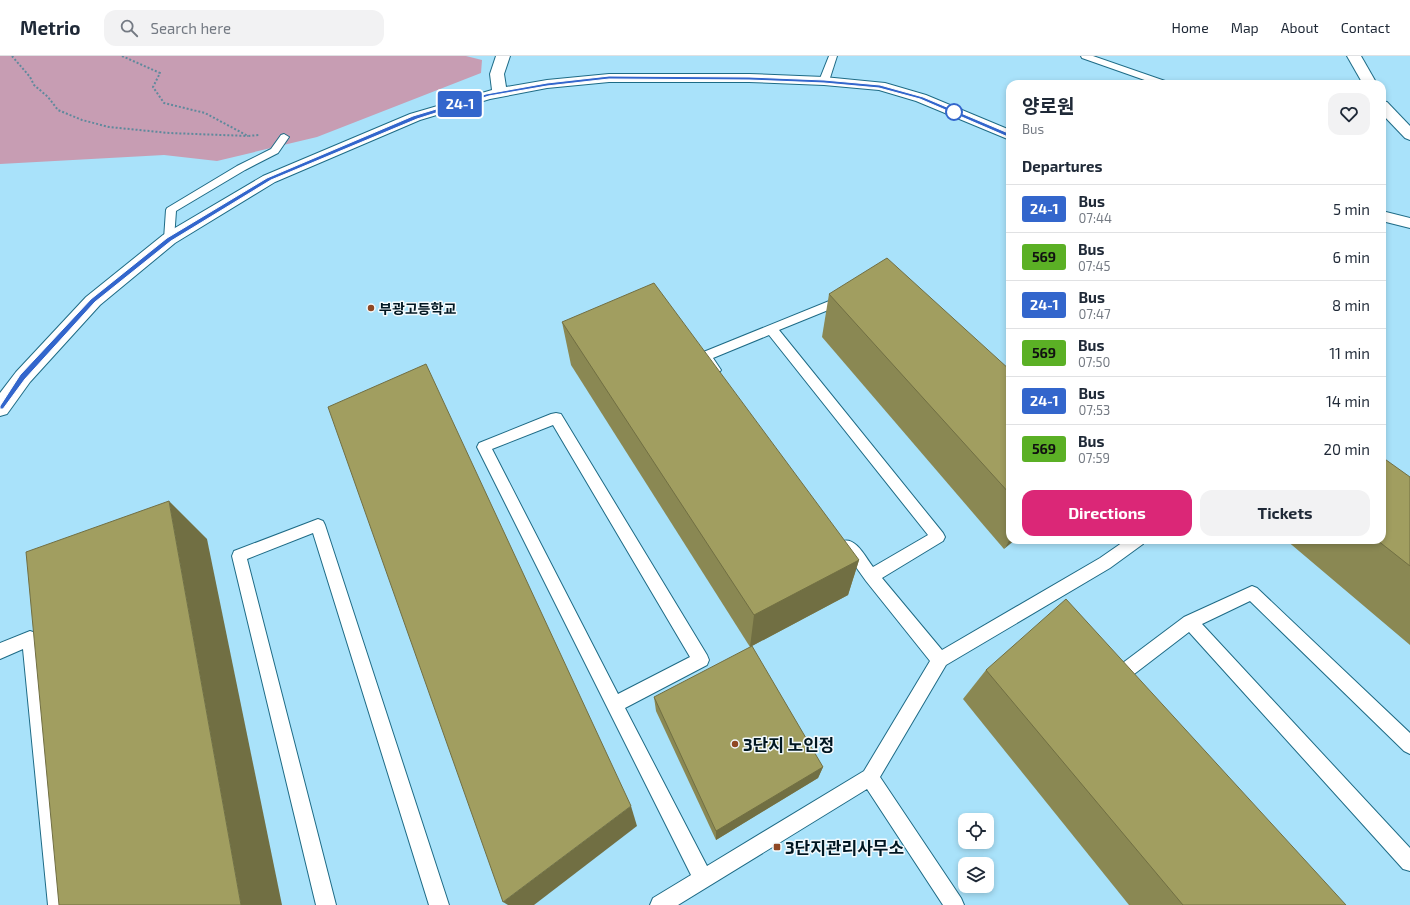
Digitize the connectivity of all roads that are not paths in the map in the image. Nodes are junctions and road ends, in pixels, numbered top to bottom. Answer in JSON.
{"nodes":[{"id":1,"x":503,"y":56,"type":"edge"},
{"id":2,"x":833,"y":56,"type":"edge"},
{"id":3,"x":1084,"y":56,"type":"edge"},
{"id":4,"x":1354,"y":56,"type":"edge"},
{"id":5,"x":1153,"y":80,"type":"edge"},
{"id":6,"x":1368,"y":80,"type":"edge"},
{"id":7,"x":824,"y":81,"type":"junction"},
{"id":8,"x":499,"y":93,"type":"junction"},
{"id":9,"x":1386,"y":109,"type":"edge"},
{"id":10,"x":1006,"y":134,"type":"edge"},
{"id":11,"x":1410,"y":135,"type":"edge"},
{"id":12,"x":284,"y":137,"type":"road end"},
{"id":13,"x":1386,"y":217,"type":"edge"},
{"id":14,"x":1410,"y":223,"type":"edge"},
{"id":15,"x":169,"y":239,"type":"junction"},
{"id":16,"x":855,"y":294,"type":"edge"},
{"id":17,"x":771,"y":329,"type":"junction"},
{"id":18,"x":724,"y":381,"type":"edge"},
{"id":19,"x":0,"y":408,"type":"edge"},
{"id":20,"x":842,"y":538,"type":"edge"},
{"id":21,"x":1132,"y":544,"type":"edge"},
{"id":22,"x":871,"y":576,"type":"junction"},
{"id":23,"x":1190,"y":622,"type":"junction"},
{"id":24,"x":0,"y":651,"type":"edge"},
{"id":25,"x":940,"y":660,"type":"junction"},
{"id":26,"x":1134,"y":694,"type":"edge"},
{"id":27,"x":615,"y":704,"type":"junction"},
{"id":28,"x":1410,"y":745,"type":"edge"},
{"id":29,"x":870,"y":777,"type":"junction"},
{"id":30,"x":1410,"y":862,"type":"edge"},
{"id":31,"x":703,"y":878,"type":"junction"},
{"id":32,"x":58,"y":905,"type":"edge"},
{"id":33,"x":326,"y":905,"type":"edge"},
{"id":34,"x":439,"y":905,"type":"edge"},
{"id":35,"x":660,"y":905,"type":"edge"},
{"id":36,"x":954,"y":905,"type":"edge"}],
"edges":[{"from":1,"to":8,"type":"street"},
{"from":2,"to":7,"type":"lane"},
{"from":3,"to":5,"type":"lane"},
{"from":4,"to":6,"type":"street"},
{"from":7,"to":8,"type":"street"},
{"from":7,"to":10,"type":"street"},
{"from":8,"to":15,"type":"street"},
{"from":9,"to":11,"type":"street"},
{"from":12,"to":15,"type":"lane"},
{"from":13,"to":14,"type":"street"},
{"from":15,"to":19,"type":"street"},
{"from":16,"to":17,"type":"lane"},
{"from":17,"to":18,"type":"lane"},
{"from":17,"to":22,"type":"lane"},
{"from":20,"to":22,"type":"lane"},
{"from":21,"to":25,"type":"lane"},
{"from":22,"to":25,"type":"lane"},
{"from":23,"to":26,"type":"lane"},
{"from":23,"to":28,"type":"lane"},
{"from":23,"to":30,"type":"lane"},
{"from":24,"to":32,"type":"lane"},
{"from":25,"to":29,"type":"lane"},
{"from":27,"to":27,"type":"lane"},
{"from":27,"to":31,"type":"lane"},
{"from":29,"to":31,"type":"lane"},
{"from":29,"to":36,"type":"lane"},
{"from":31,"to":35,"type":"lane"},
{"from":33,"to":34,"type":"lane"}]}
